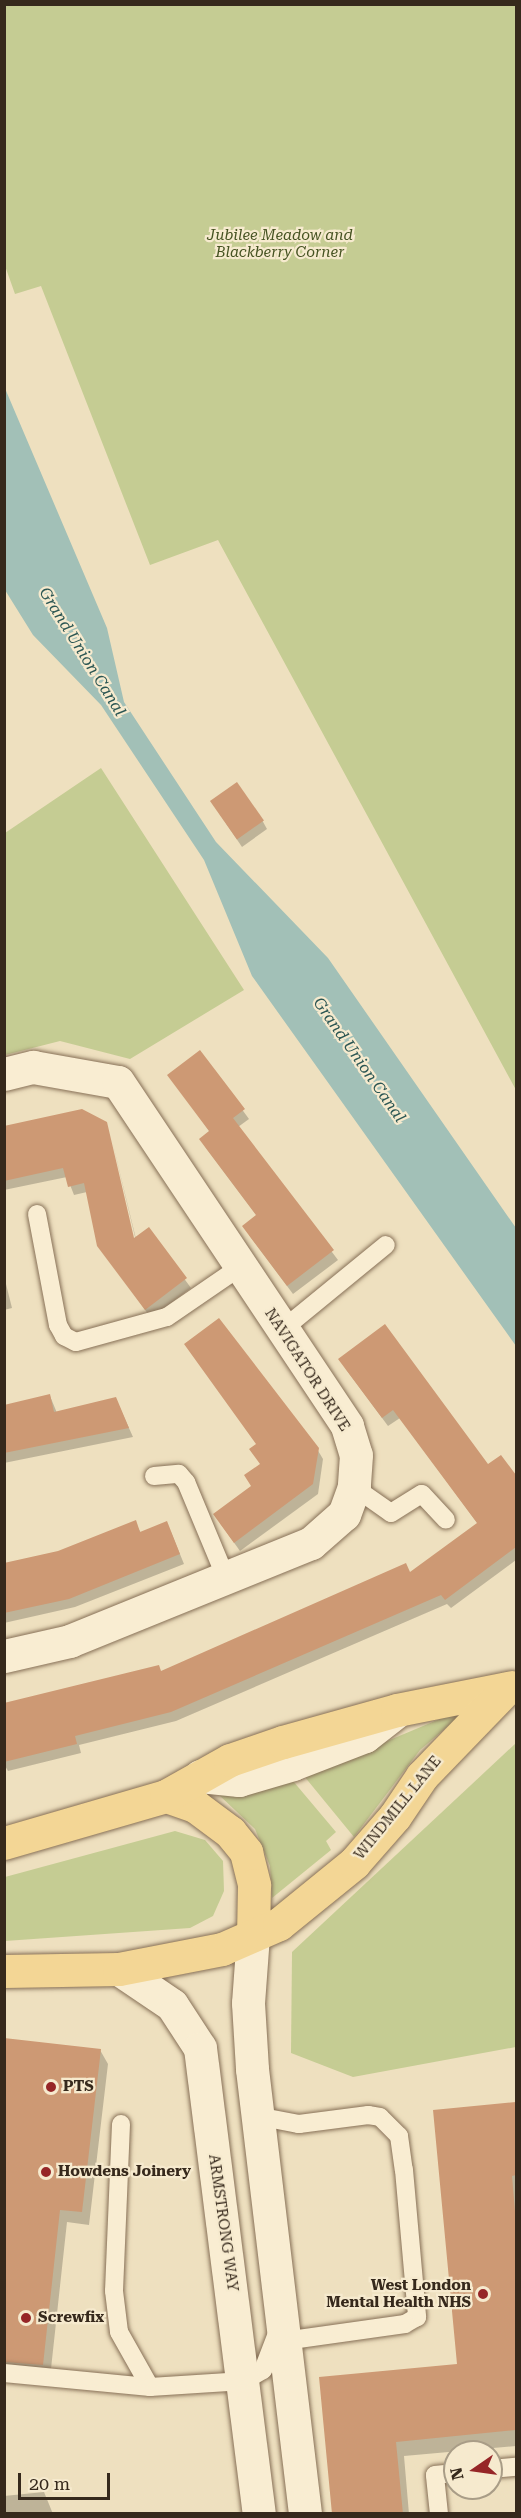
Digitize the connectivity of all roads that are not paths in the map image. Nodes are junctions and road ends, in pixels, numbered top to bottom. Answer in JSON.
{"nodes":[{"id":1,"x":4,"y":1074,"type":"edge"},
{"id":2,"x":37,"y":1214,"type":"dead end"},
{"id":3,"x":386,"y":1245,"type":"dead end"},
{"id":4,"x":240,"y":1267,"type":"junction"},
{"id":5,"x":282,"y":1330,"type":"junction"},
{"id":6,"x":154,"y":1476,"type":"dead end"},
{"id":7,"x":354,"y":1487,"type":"junction"},
{"id":8,"x":446,"y":1520,"type":"dead end"},
{"id":9,"x":226,"y":1578,"type":"junction"},
{"id":10,"x":4,"y":1656,"type":"edge"},
{"id":11,"x":511,"y":1687,"type":"edge"},
{"id":12,"x":166,"y":1796,"type":"junction"},
{"id":13,"x":4,"y":1843,"type":"edge"},
{"id":14,"x":253,"y":1935,"type":"junction"},
{"id":15,"x":119,"y":1969,"type":"junction"},
{"id":16,"x":4,"y":1971,"type":"edge"},
{"id":17,"x":257,"y":2116,"type":"junction"},
{"id":18,"x":121,"y":2124,"type":"dead end"},
{"id":19,"x":283,"y":2331,"type":"junction"},
{"id":20,"x":4,"y":2373,"type":"edge"},
{"id":21,"x":244,"y":2381,"type":"junction"},
{"id":22,"x":150,"y":2388,"type":"junction"},
{"id":23,"x":443,"y":2474,"type":"edge"},
{"id":24,"x":259,"y":2514,"type":"edge"},
{"id":25,"x":305,"y":2514,"type":"edge"},
{"id":26,"x":439,"y":2514,"type":"edge"}],
"edges":[{"from":1,"to":4,"type":"street","name":"NAVIGATOR DRIVE"},
{"from":2,"to":4,"type":"lane"},
{"from":3,"to":5,"type":"lane"},
{"from":4,"to":5,"type":"street","name":"NAVIGATOR DRIVE"},
{"from":5,"to":7,"type":"street","name":"NAVIGATOR DRIVE"},
{"from":6,"to":9,"type":"lane"},
{"from":7,"to":8,"type":"lane"},
{"from":7,"to":9,"type":"street","name":"NAVIGATOR DRIVE"},
{"from":9,"to":10,"type":"street","name":"NAVIGATOR DRIVE"},
{"from":11,"to":12,"type":"main road","name":"WINDMILL LANE"},
{"from":11,"to":14,"type":"main road","name":"WINDMILL LANE"},
{"from":12,"to":13,"type":"main road","name":"WINDMILL LANE"},
{"from":12,"to":14,"type":"main road"},
{"from":14,"to":15,"type":"main road","name":"WINDMILL LANE"},
{"from":14,"to":17,"type":"street"},
{"from":15,"to":16,"type":"main road","name":"WINDMILL LANE"},
{"from":15,"to":21,"type":"street","name":"ARMSTRONG WAY"},
{"from":17,"to":19,"type":"street"},
{"from":17,"to":19,"type":"lane"},
{"from":18,"to":22,"type":"lane"},
{"from":19,"to":21,"type":"lane"},
{"from":19,"to":25,"type":"street"},
{"from":20,"to":22,"type":"lane"},
{"from":21,"to":22,"type":"lane"},
{"from":21,"to":24,"type":"street","name":"ARMSTRONG WAY"},
{"from":23,"to":26,"type":"lane"}]}
